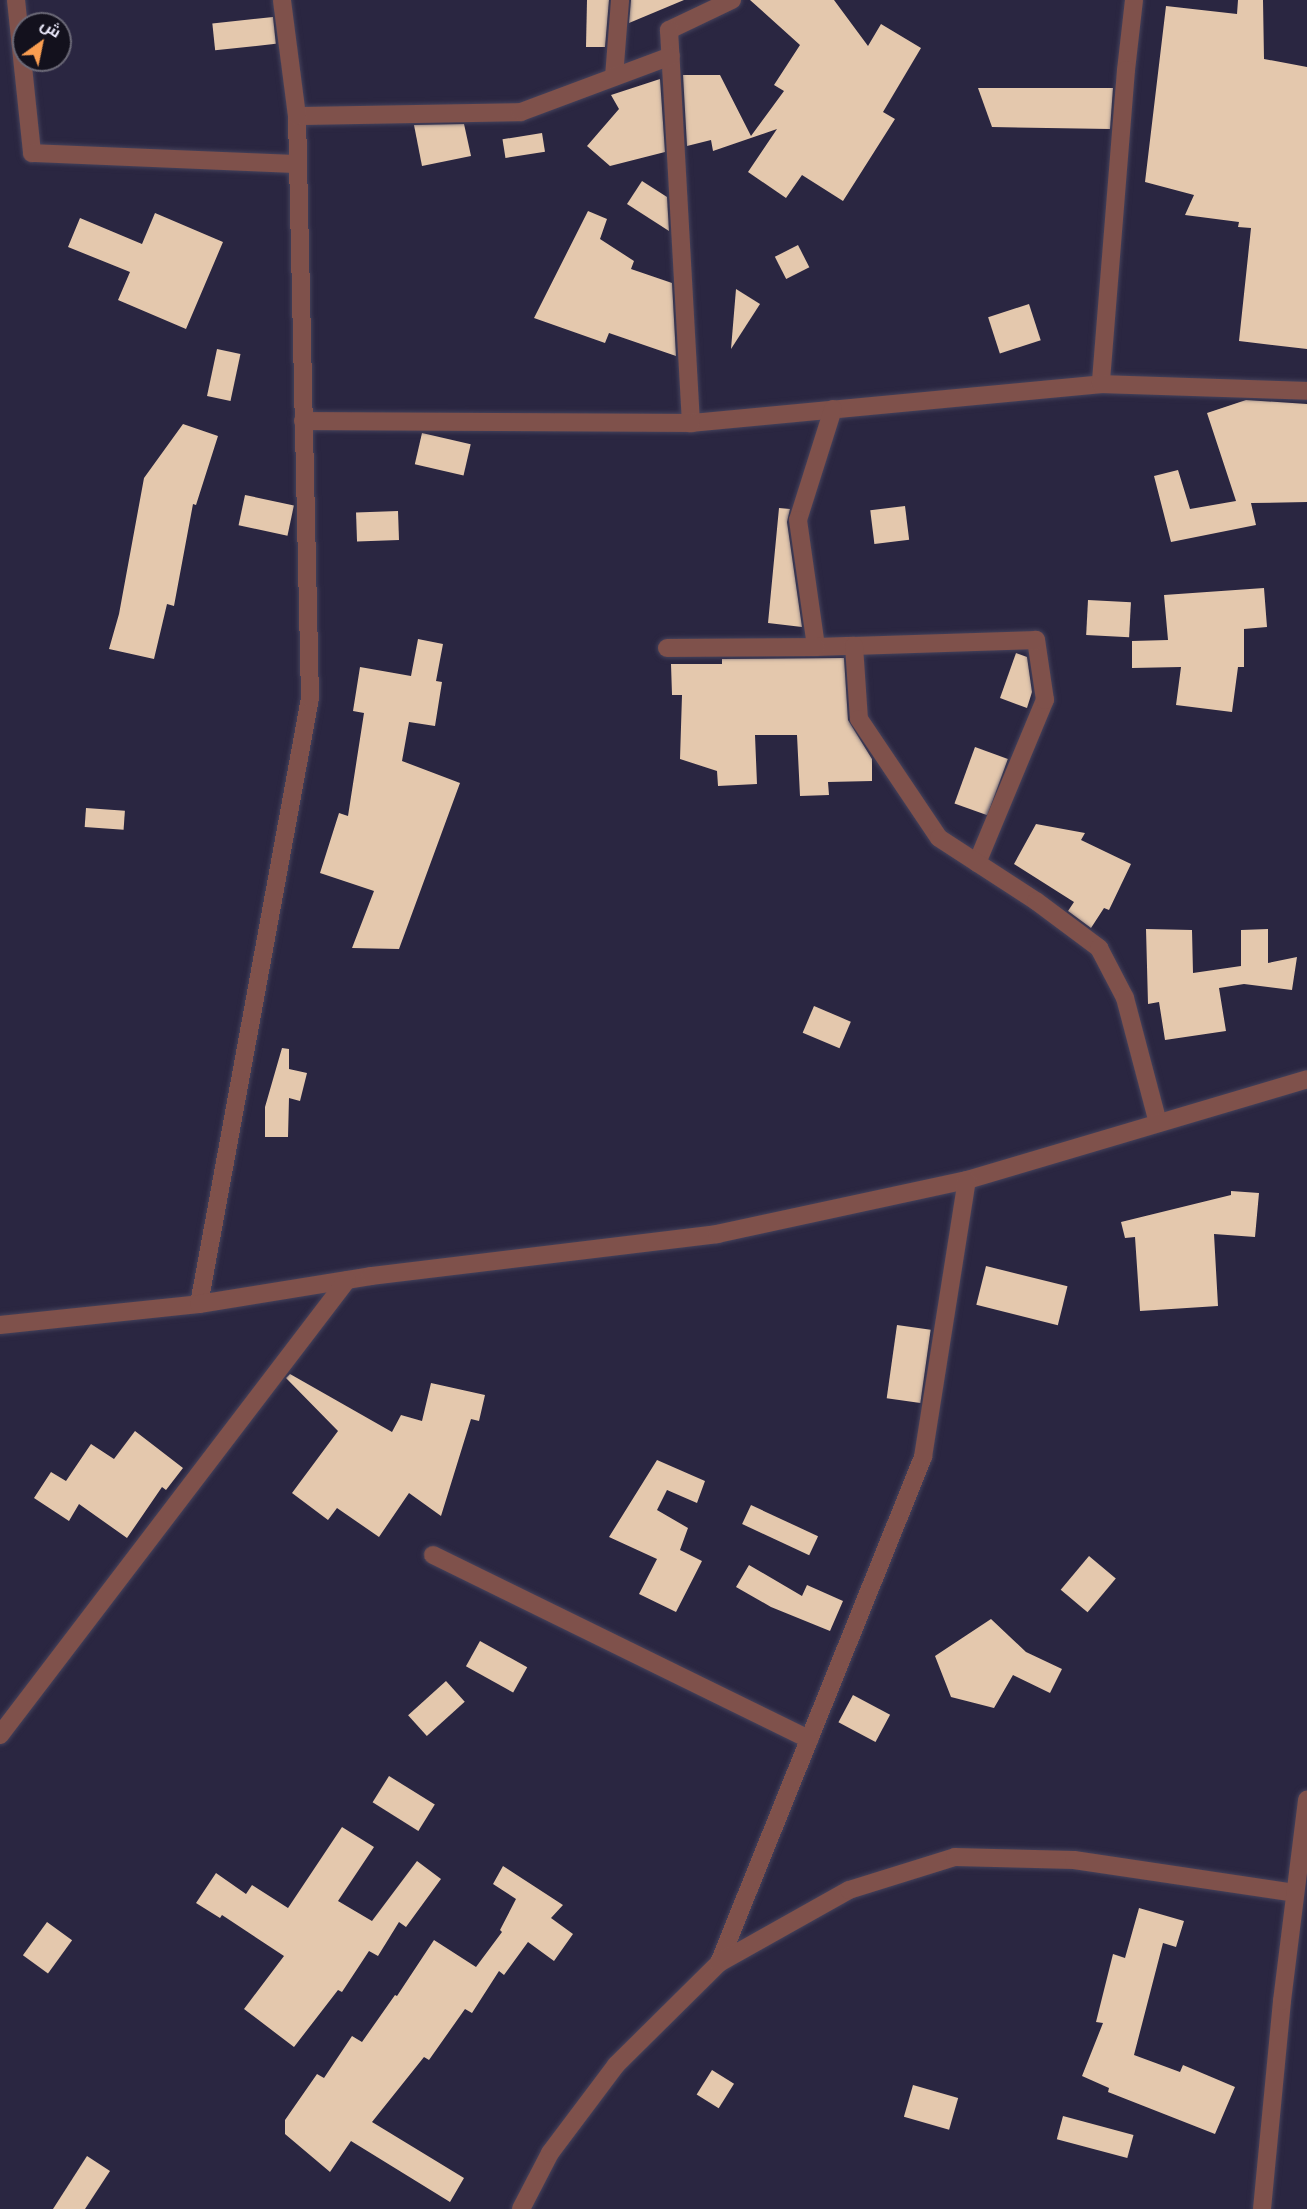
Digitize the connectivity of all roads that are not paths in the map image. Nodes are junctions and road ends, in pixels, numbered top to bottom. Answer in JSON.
{"nodes":[{"id":1,"x":16,"y":0,"type":"edge"},
{"id":2,"x":282,"y":0,"type":"edge"},
{"id":3,"x":620,"y":0,"type":"edge"},
{"id":4,"x":732,"y":0,"type":"edge"},
{"id":5,"x":1134,"y":0,"type":"edge"},
{"id":6,"x":671,"y":56,"type":"junction"},
{"id":7,"x":614,"y":77,"type":"junction"},
{"id":8,"x":297,"y":116,"type":"junction"},
{"id":9,"x":298,"y":164,"type":"junction"},
{"id":10,"x":1101,"y":384,"type":"junction"},
{"id":11,"x":1307,"y":391,"type":"edge"},
{"id":12,"x":833,"y":409,"type":"junction"},
{"id":13,"x":303,"y":421,"type":"junction"},
{"id":14,"x":691,"y":423,"type":"junction"},
{"id":15,"x":854,"y":646,"type":"junction"},
{"id":16,"x":816,"y":647,"type":"junction"},
{"id":17,"x":667,"y":648,"type":"dead end"},
{"id":18,"x":977,"y":863,"type":"junction"},
{"id":19,"x":1307,"y":1079,"type":"edge"},
{"id":20,"x":1158,"y":1123,"type":"junction"},
{"id":21,"x":967,"y":1180,"type":"junction"},
{"id":22,"x":347,"y":1280,"type":"junction"},
{"id":23,"x":199,"y":1304,"type":"junction"},
{"id":24,"x":0,"y":1325,"type":"edge"},
{"id":25,"x":433,"y":1555,"type":"dead end"},
{"id":26,"x":0,"y":1735,"type":"edge"},
{"id":27,"x":809,"y":1739,"type":"junction"},
{"id":28,"x":1307,"y":1800,"type":"edge"},
{"id":29,"x":1295,"y":1893,"type":"junction"},
{"id":30,"x":719,"y":1963,"type":"junction"},
{"id":31,"x":521,"y":2209,"type":"edge"},
{"id":32,"x":1262,"y":2209,"type":"edge"}],
"edges":[{"from":1,"to":9,"type":"street"},
{"from":2,"to":8,"type":"street"},
{"from":3,"to":7,"type":"street"},
{"from":4,"to":6,"type":"street"},
{"from":5,"to":10,"type":"street"},
{"from":6,"to":7,"type":"street"},
{"from":6,"to":14,"type":"street"},
{"from":7,"to":8,"type":"street"},
{"from":8,"to":9,"type":"street"},
{"from":9,"to":13,"type":"street"},
{"from":10,"to":11,"type":"street"},
{"from":10,"to":12,"type":"street"},
{"from":12,"to":14,"type":"street"},
{"from":12,"to":16,"type":"street"},
{"from":13,"to":14,"type":"street"},
{"from":13,"to":23,"type":"street"},
{"from":15,"to":16,"type":"street"},
{"from":15,"to":18,"type":"street"},
{"from":15,"to":18,"type":"street"},
{"from":16,"to":17,"type":"street"},
{"from":18,"to":20,"type":"street"},
{"from":19,"to":20,"type":"street"},
{"from":20,"to":21,"type":"street"},
{"from":21,"to":22,"type":"street"},
{"from":21,"to":27,"type":"street"},
{"from":22,"to":23,"type":"street"},
{"from":22,"to":26,"type":"street"},
{"from":23,"to":24,"type":"street"},
{"from":25,"to":27,"type":"street"},
{"from":27,"to":30,"type":"street"},
{"from":28,"to":29,"type":"street"},
{"from":29,"to":30,"type":"street"},
{"from":29,"to":32,"type":"street"},
{"from":30,"to":31,"type":"street"}]}
